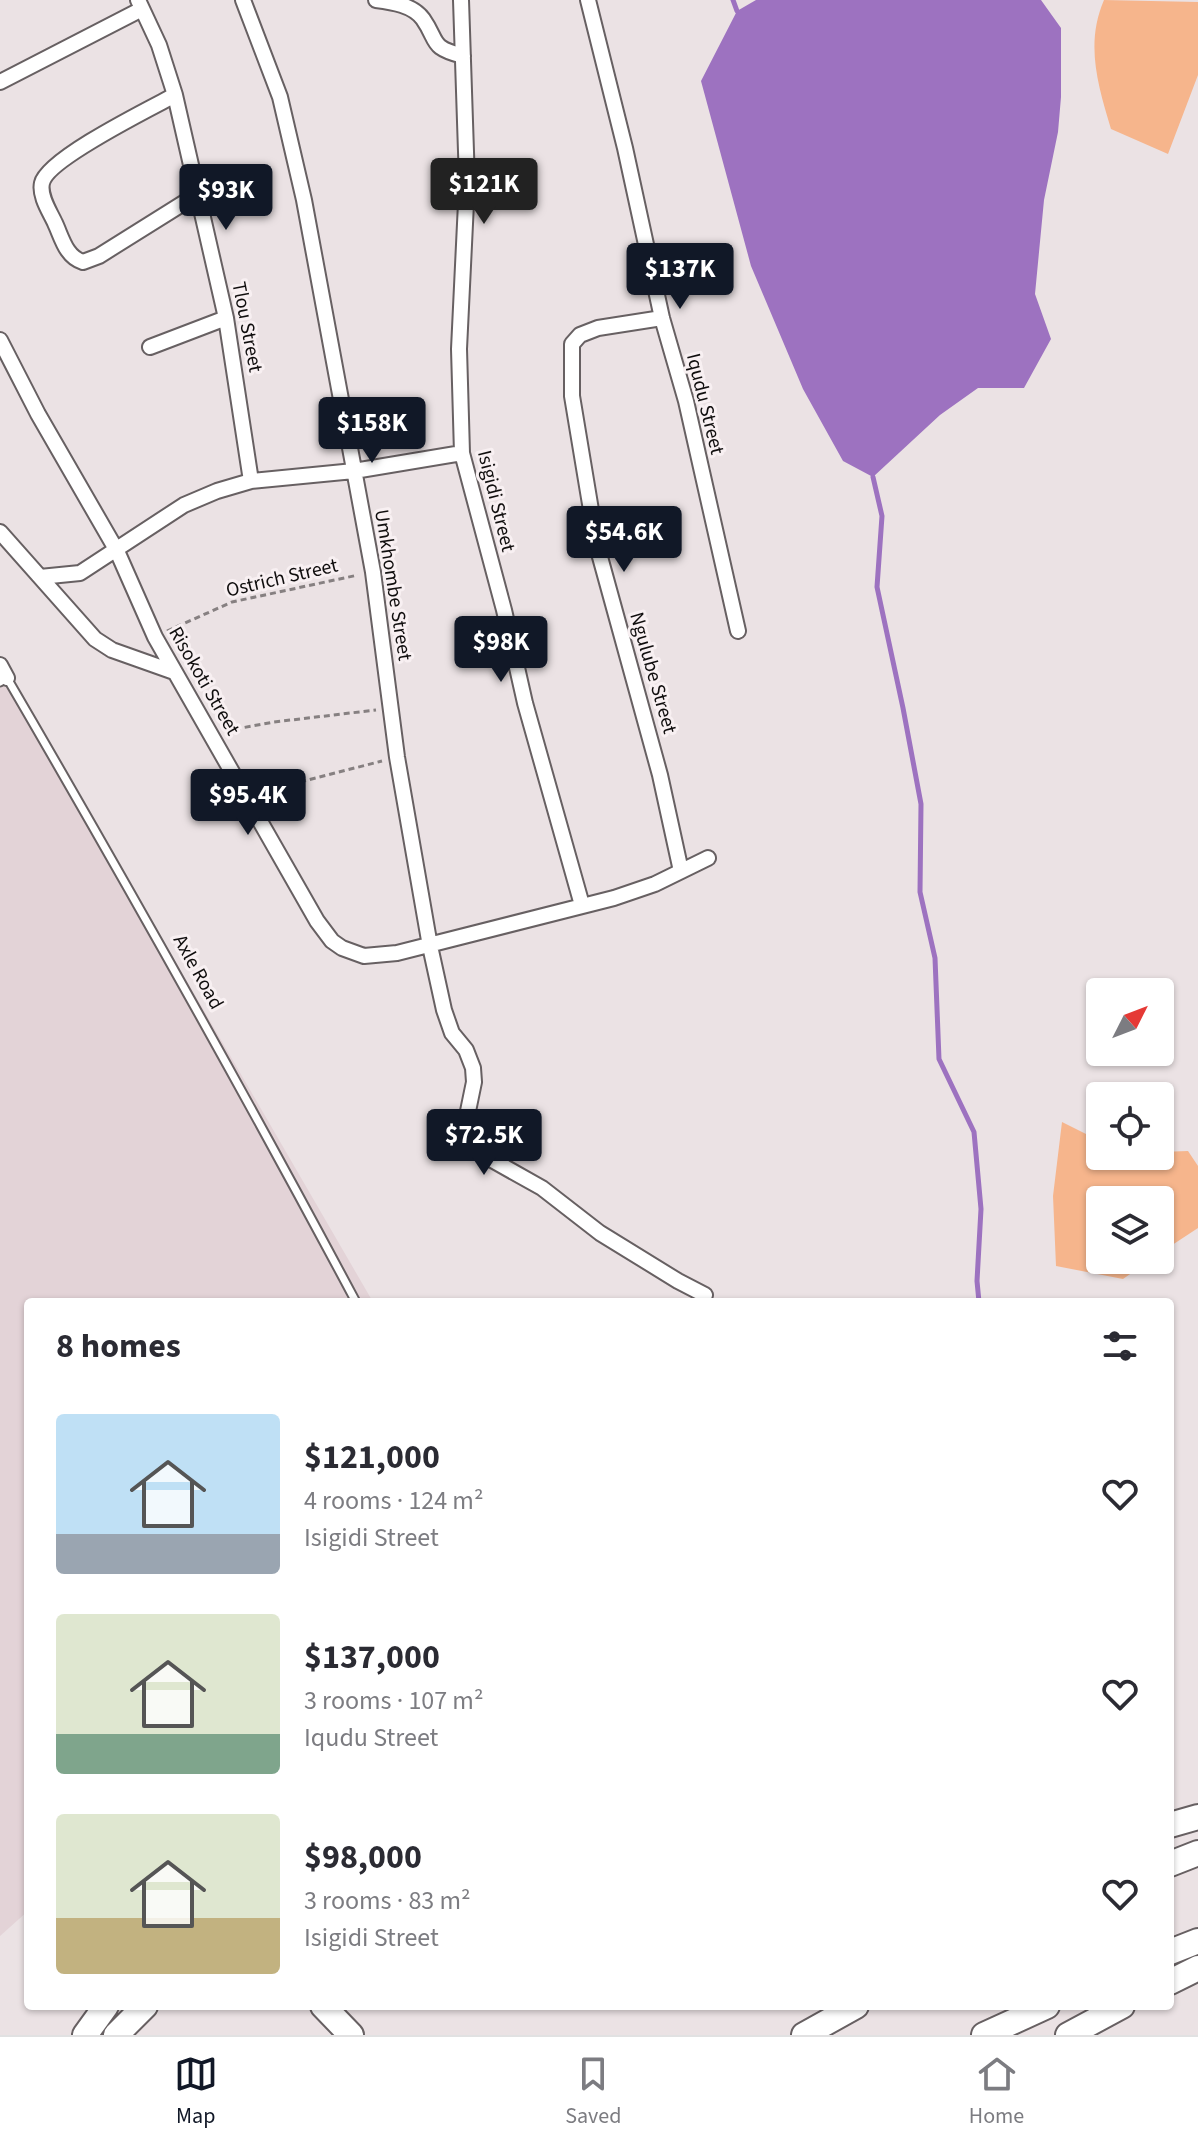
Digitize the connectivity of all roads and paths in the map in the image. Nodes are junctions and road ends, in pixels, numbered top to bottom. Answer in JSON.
{"nodes":[{"id":1,"x":243,"y":0,"type":"edge"},
{"id":2,"x":376,"y":0,"type":"edge"},
{"id":3,"x":461,"y":0,"type":"edge"},
{"id":4,"x":588,"y":0,"type":"edge"},
{"id":5,"x":140,"y":4,"type":"edge"},
{"id":6,"x":463,"y":56,"type":"junction"},
{"id":7,"x":0,"y":82,"type":"edge"},
{"id":8,"x":175,"y":95,"type":"junction"},
{"id":9,"x":198,"y":194,"type":"junction"},
{"id":10,"x":226,"y":318,"type":"junction"},
{"id":11,"x":662,"y":318,"type":"junction"},
{"id":12,"x":0,"y":340,"type":"edge"},
{"id":13,"x":150,"y":347,"type":"dead end"},
{"id":14,"x":462,"y":453,"type":"junction"},
{"id":15,"x":354,"y":471,"type":"junction"},
{"id":16,"x":251,"y":481,"type":"junction"},
{"id":17,"x":0,"y":532,"type":"edge"},
{"id":18,"x":117,"y":551,"type":"junction"},
{"id":19,"x":373,"y":572,"type":"junction"},
{"id":20,"x":40,"y":577,"type":"junction"},
{"id":21,"x":738,"y":631,"type":"dead end"},
{"id":22,"x":155,"y":637,"type":"junction"},
{"id":23,"x":174,"y":672,"type":"junction"},
{"id":24,"x":2,"y":675,"type":"edge"},
{"id":25,"x":392,"y":708,"type":"junction"},
{"id":26,"x":210,"y":734,"type":"junction"},
{"id":27,"x":397,"y":757,"type":"junction"},
{"id":28,"x":253,"y":805,"type":"junction"},
{"id":29,"x":708,"y":858,"type":"dead end"},
{"id":30,"x":681,"y":871,"type":"junction"},
{"id":31,"x":582,"y":905,"type":"junction"},
{"id":32,"x":430,"y":946,"type":"junction"},
{"id":33,"x":705,"y":1295,"type":"dead end"},
{"id":34,"x":354,"y":1298,"type":"edge"},
{"id":35,"x":1198,"y":1817,"type":"edge"},
{"id":36,"x":1174,"y":1824,"type":"edge"},
{"id":37,"x":1198,"y":1853,"type":"edge"},
{"id":38,"x":1174,"y":1862,"type":"edge"},
{"id":39,"x":1198,"y":1941,"type":"edge"},
{"id":40,"x":1174,"y":1950,"type":"edge"},
{"id":41,"x":1198,"y":1968,"type":"edge"},
{"id":42,"x":1174,"y":1980,"type":"edge"},
{"id":43,"x":103,"y":2010,"type":"edge"},
{"id":44,"x":141,"y":2010,"type":"edge"},
{"id":45,"x":327,"y":2010,"type":"edge"},
{"id":46,"x":849,"y":2010,"type":"edge"},
{"id":47,"x":1038,"y":2010,"type":"edge"},
{"id":48,"x":1115,"y":2010,"type":"edge"},
{"id":49,"x":85,"y":2035,"type":"edge"},
{"id":50,"x":116,"y":2035,"type":"edge"},
{"id":51,"x":351,"y":2035,"type":"edge"},
{"id":52,"x":804,"y":2035,"type":"edge"},
{"id":53,"x":984,"y":2035,"type":"edge"},
{"id":54,"x":1068,"y":2035,"type":"edge"}],
"edges":[{"from":1,"to":15,"type":"street","name":"Umkhombe Street"},
{"from":2,"to":6,"type":"street"},
{"from":3,"to":6,"type":"street","name":"Isigidi Street"},
{"from":4,"to":11,"type":"street","name":"Iqudu Street"},
{"from":5,"to":7,"type":"street"},
{"from":5,"to":8,"type":"street","name":"Tlou Street"},
{"from":6,"to":14,"type":"street","name":"Isigidi Street"},
{"from":8,"to":9,"type":"street","name":"Tlou Street"},
{"from":8,"to":9,"type":"street"},
{"from":9,"to":10,"type":"street","name":"Tlou Street"},
{"from":10,"to":13,"type":"street"},
{"from":10,"to":16,"type":"street","name":"Tlou Street"},
{"from":11,"to":21,"type":"street","name":"Iqudu Street"},
{"from":11,"to":30,"type":"street","name":"Ngulube Street"},
{"from":12,"to":18,"type":"street","name":"Risokoti Street"},
{"from":14,"to":15,"type":"street"},
{"from":14,"to":31,"type":"street","name":"Isigidi Street"},
{"from":15,"to":16,"type":"street"},
{"from":15,"to":19,"type":"street","name":"Umkhombe Street"},
{"from":16,"to":18,"type":"street"},
{"from":17,"to":20,"type":"street"},
{"from":18,"to":20,"type":"street"},
{"from":18,"to":22,"type":"street","name":"Risokoti Street"},
{"from":19,"to":22,"type":"path","name":"Ostrich Street"},
{"from":19,"to":25,"type":"street","name":"Umkhombe Street"},
{"from":20,"to":23,"type":"street"},
{"from":22,"to":23,"type":"street","name":"Risokoti Street"},
{"from":23,"to":26,"type":"street","name":"Risokoti Street"},
{"from":24,"to":34,"type":"lane","name":"Axle Road"},
{"from":25,"to":26,"type":"path"},
{"from":25,"to":27,"type":"street","name":"Umkhombe Street"},
{"from":26,"to":28,"type":"street","name":"Risokoti Street"},
{"from":27,"to":28,"type":"path"},
{"from":27,"to":32,"type":"street","name":"Umkhombe Street"},
{"from":28,"to":32,"type":"street","name":"Risokoti Street"},
{"from":29,"to":30,"type":"street","name":"Risokoti Street"},
{"from":30,"to":31,"type":"street","name":"Risokoti Street"},
{"from":31,"to":32,"type":"street","name":"Risokoti Street"},
{"from":32,"to":33,"type":"street","name":"Umkhombe Street"},
{"from":35,"to":36,"type":"highway"},
{"from":37,"to":38,"type":"highway"},
{"from":39,"to":40,"type":"highway"},
{"from":41,"to":42,"type":"highway"},
{"from":43,"to":49,"type":"highway"},
{"from":44,"to":50,"type":"highway"},
{"from":45,"to":51,"type":"highway"},
{"from":46,"to":52,"type":"highway"},
{"from":47,"to":53,"type":"highway"},
{"from":48,"to":54,"type":"highway"}]}
